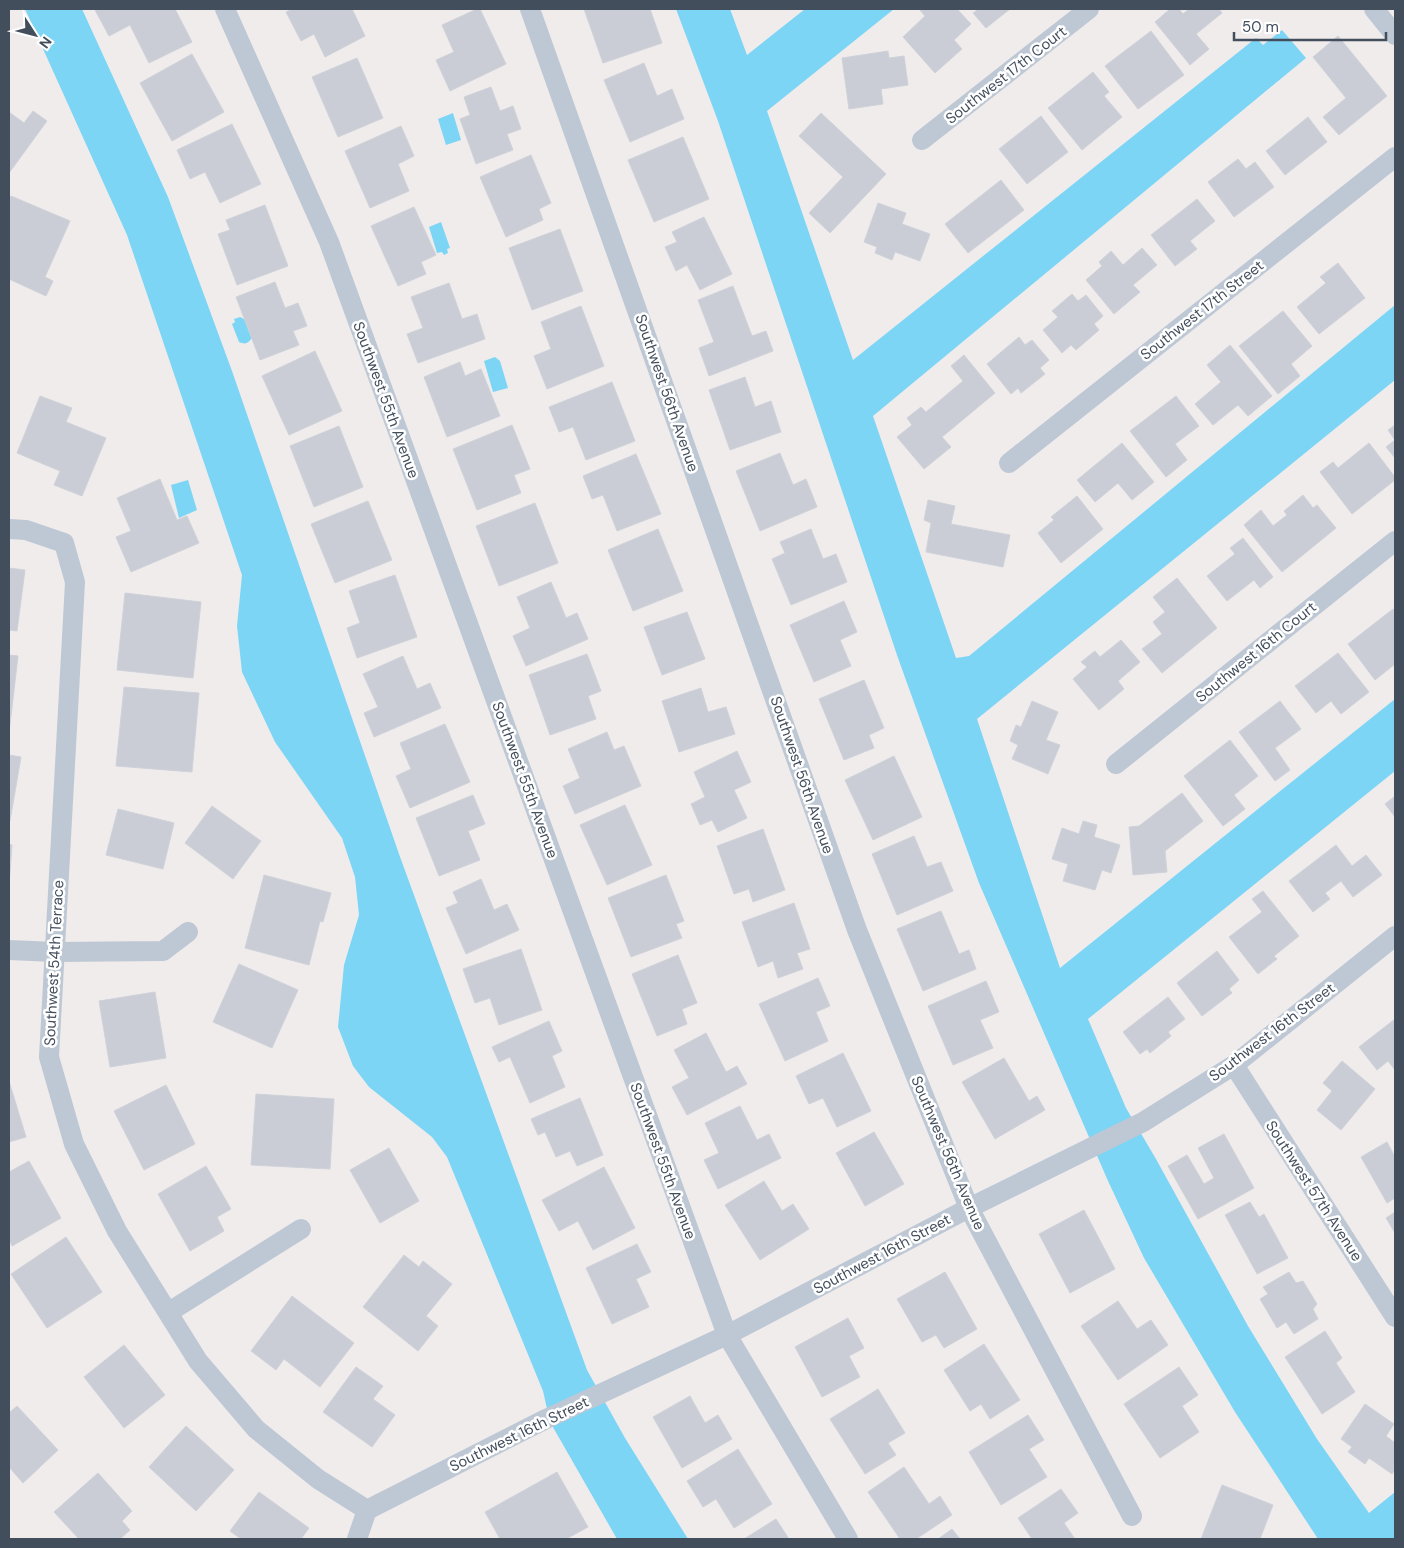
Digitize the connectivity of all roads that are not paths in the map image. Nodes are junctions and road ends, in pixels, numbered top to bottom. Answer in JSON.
{"nodes":[{"id":1,"x":225,"y":9,"type":"edge"},
{"id":2,"x":530,"y":9,"type":"edge"},
{"id":3,"x":1089,"y":9,"type":"edge"},
{"id":4,"x":1374,"y":9,"type":"edge"},
{"id":5,"x":1395,"y":35,"type":"edge"},
{"id":6,"x":922,"y":140,"type":"dead end"},
{"id":7,"x":1395,"y":157,"type":"edge"},
{"id":8,"x":1009,"y":463,"type":"dead end"},
{"id":9,"x":9,"y":529,"type":"edge"},
{"id":10,"x":1395,"y":541,"type":"edge"},
{"id":11,"x":1116,"y":764,"type":"dead end"},
{"id":12,"x":188,"y":932,"type":"dead end"},
{"id":13,"x":1395,"y":936,"type":"edge"},
{"id":14,"x":9,"y":950,"type":"edge"},
{"id":15,"x":55,"y":952,"type":"junction"},
{"id":16,"x":1234,"y":1065,"type":"junction"},
{"id":17,"x":969,"y":1208,"type":"junction"},
{"id":18,"x":301,"y":1229,"type":"dead end"},
{"id":19,"x":169,"y":1312,"type":"junction"},
{"id":20,"x":1395,"y":1317,"type":"edge"},
{"id":21,"x":727,"y":1335,"type":"junction"},
{"id":22,"x":367,"y":1510,"type":"junction"},
{"id":23,"x":1132,"y":1516,"type":"dead end"},
{"id":24,"x":357,"y":1539,"type":"edge"},
{"id":25,"x":848,"y":1539,"type":"edge"}],
"edges":[{"from":1,"to":21,"type":"street","name":"Southwest 55th Avenue"},
{"from":2,"to":17,"type":"street","name":"Southwest 56th Avenue"},
{"from":3,"to":6,"type":"street","name":"Southwest 17th Court"},
{"from":4,"to":5,"type":"street"},
{"from":7,"to":8,"type":"street","name":"Southwest 17th Street"},
{"from":9,"to":15,"type":"street","name":"Southwest 54th Terrace"},
{"from":10,"to":11,"type":"street","name":"Southwest 16th Court"},
{"from":12,"to":15,"type":"street"},
{"from":13,"to":16,"type":"street","name":"Southwest 16th Street"},
{"from":14,"to":15,"type":"street"},
{"from":15,"to":19,"type":"street","name":"Southwest 54th Terrace"},
{"from":16,"to":17,"type":"street","name":"Southwest 16th Street"},
{"from":16,"to":20,"type":"street","name":"Southwest 57th Avenue"},
{"from":17,"to":21,"type":"street","name":"Southwest 16th Street"},
{"from":17,"to":23,"type":"street","name":"Southwest 56th Avenue"},
{"from":18,"to":19,"type":"street"},
{"from":19,"to":22,"type":"street","name":"Southwest 54th Terrace"},
{"from":21,"to":22,"type":"street","name":"Southwest 16th Street"},
{"from":21,"to":25,"type":"street","name":"Southwest 55th Avenue"},
{"from":22,"to":24,"type":"street"}]}
